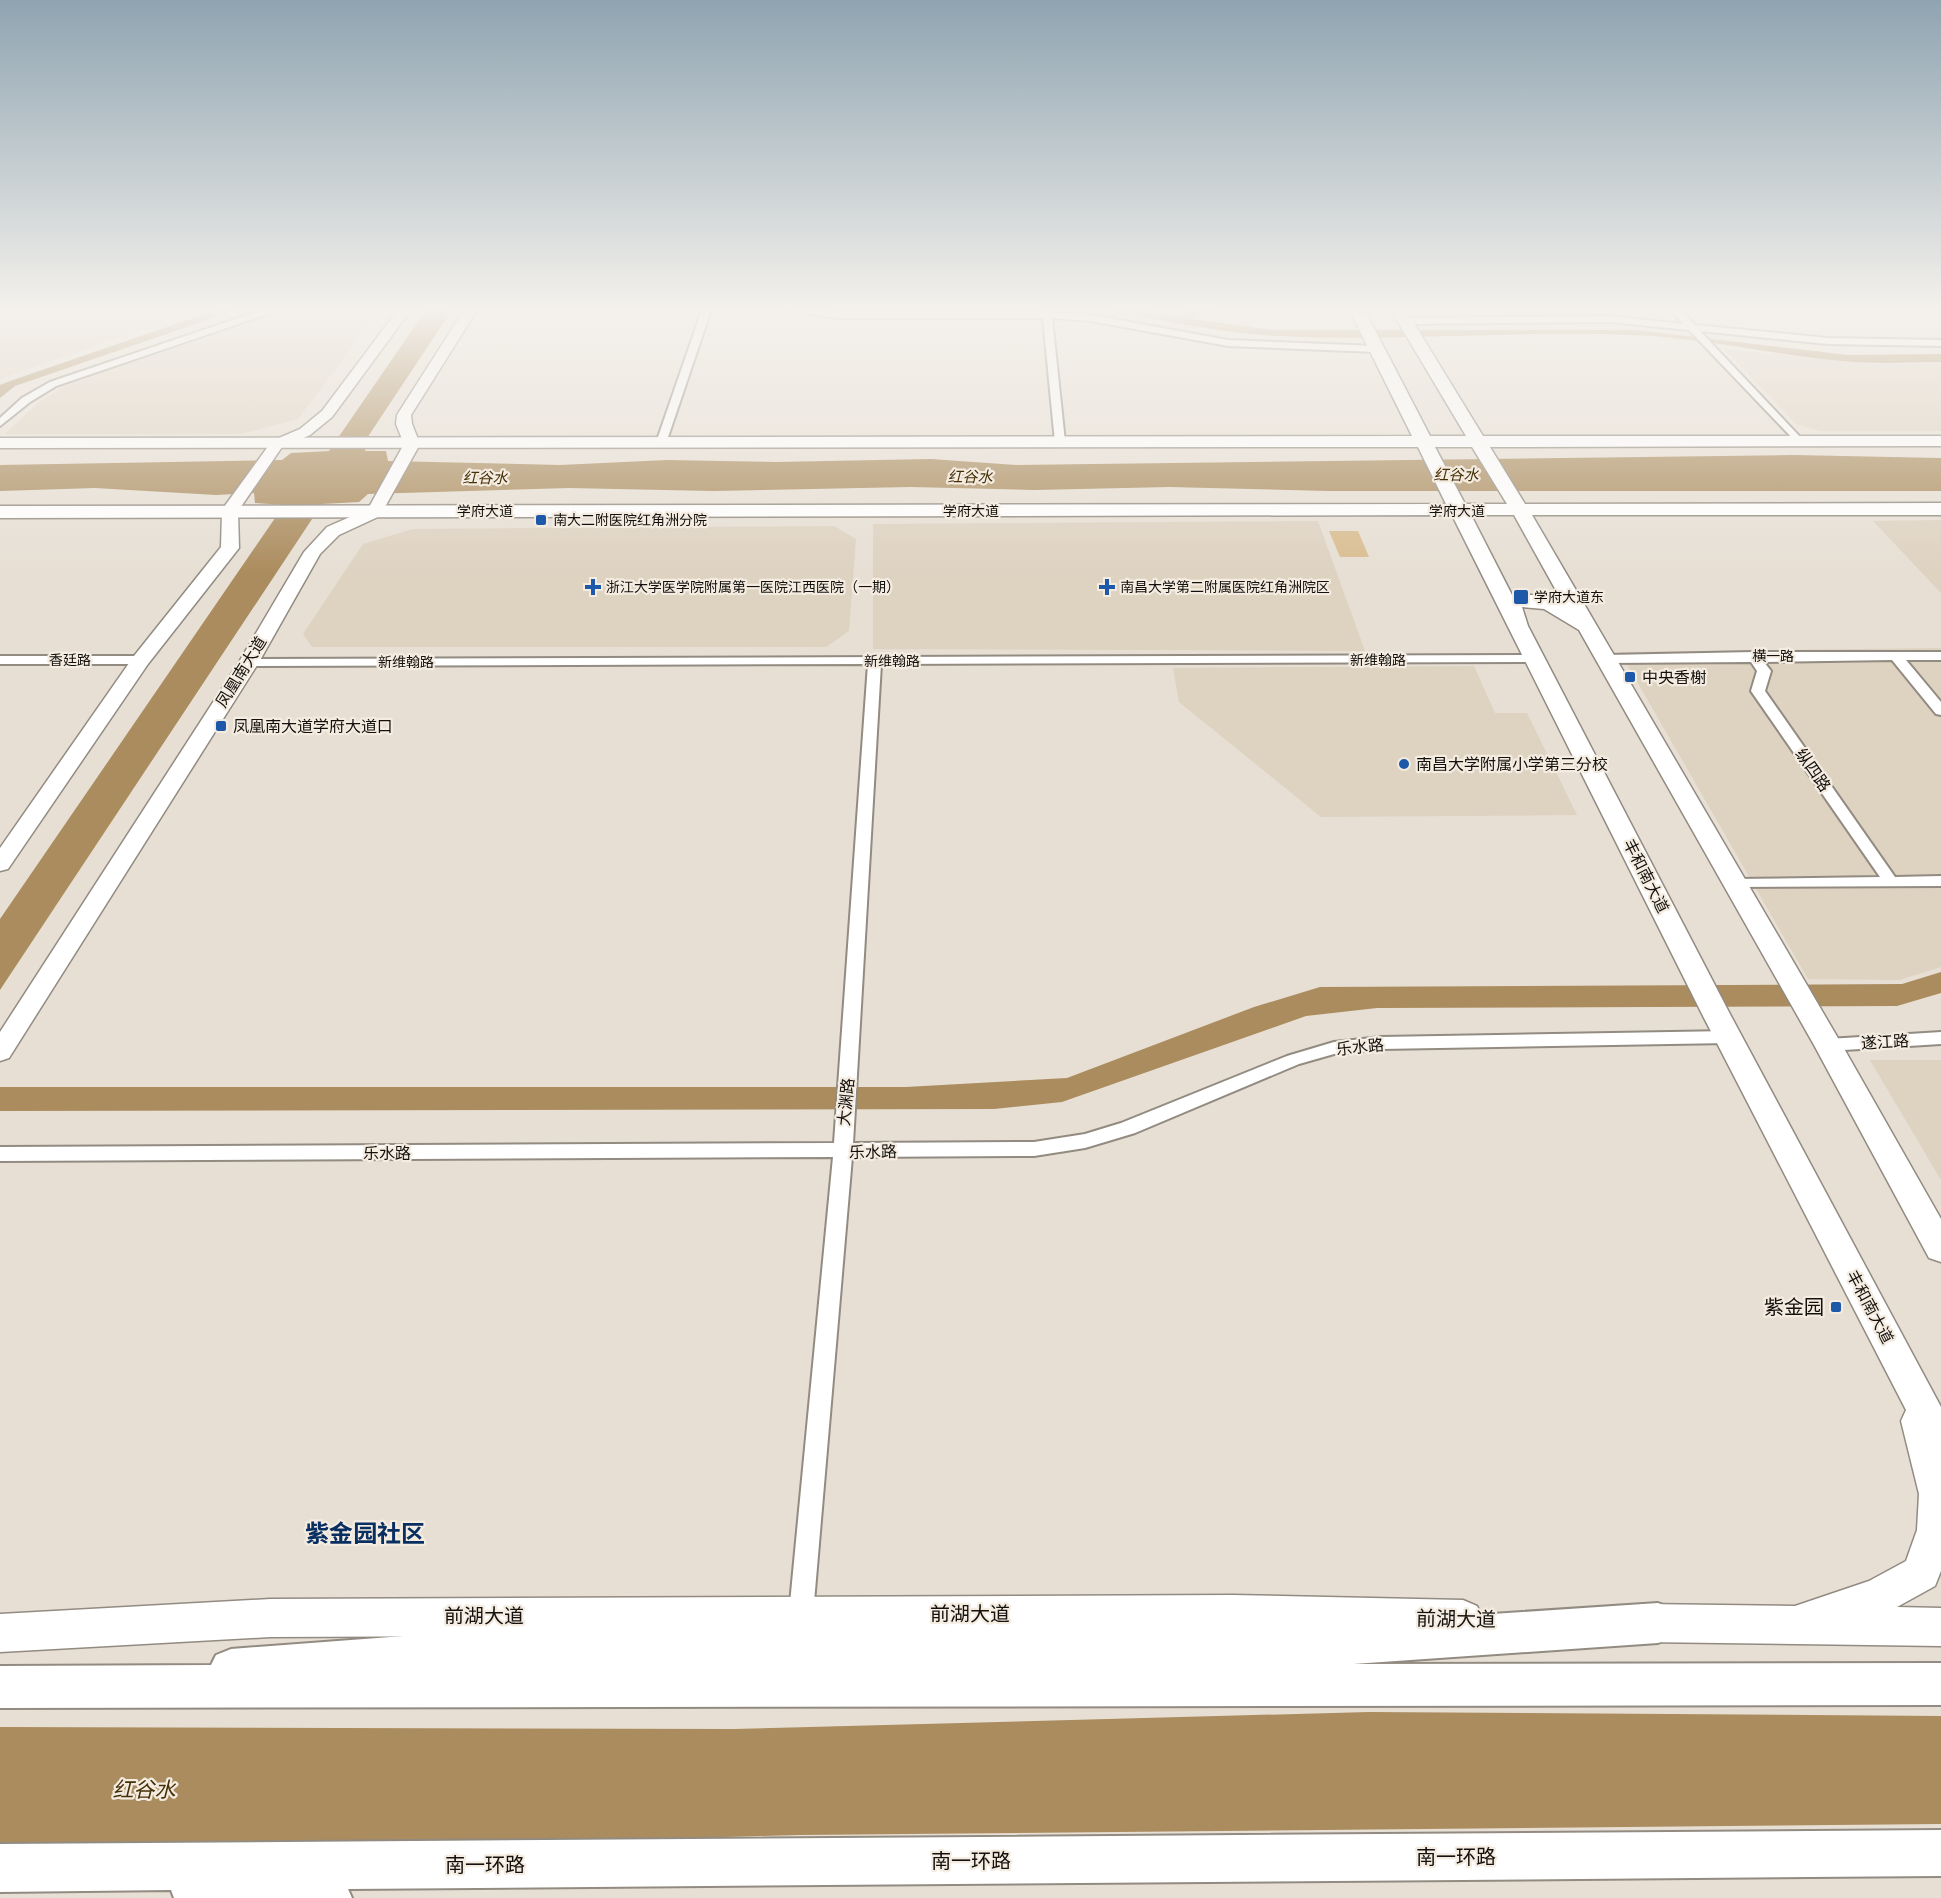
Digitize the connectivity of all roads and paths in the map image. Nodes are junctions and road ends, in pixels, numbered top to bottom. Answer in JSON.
{"nodes":[{"id":1,"x":33,"y":396,"type":"edge"},
{"id":2,"x":341,"y":396,"type":"edge"},
{"id":3,"x":417,"y":396,"type":"edge"},
{"id":4,"x":678,"y":396,"type":"edge"},
{"id":5,"x":1055,"y":396,"type":"edge"},
{"id":6,"x":1399,"y":396,"type":"edge"},
{"id":7,"x":1450,"y":396,"type":"edge"},
{"id":8,"x":1756,"y":396,"type":"edge"},
{"id":9,"x":1404,"y":405,"type":"junction"},
{"id":10,"x":1465,"y":420,"type":"junction"},
{"id":11,"x":0,"y":423,"type":"edge"},
{"id":12,"x":1414,"y":424,"type":"junction"},
{"id":13,"x":1559,"y":441,"type":"junction"},
{"id":14,"x":1798,"y":441,"type":"junction"},
{"id":15,"x":1941,"y":441,"type":"edge"},
{"id":16,"x":1060,"y":442,"type":"junction"},
{"id":17,"x":1330,"y":442,"type":"junction"},
{"id":18,"x":0,"y":443,"type":"edge"},
{"id":19,"x":661,"y":443,"type":"junction"},
{"id":20,"x":1480,"y":444,"type":"junction"},
{"id":21,"x":1425,"y":445,"type":"junction"},
{"id":22,"x":273,"y":451,"type":"junction"},
{"id":23,"x":409,"y":452,"type":"junction"},
{"id":24,"x":1454,"y":503,"type":"junction"},
{"id":25,"x":235,"y":504,"type":"junction"},
{"id":26,"x":378,"y":504,"type":"junction"},
{"id":27,"x":1516,"y":504,"type":"junction"},
{"id":28,"x":1941,"y":509,"type":"edge"},
{"id":29,"x":1388,"y":511,"type":"junction"},
{"id":30,"x":1587,"y":511,"type":"junction"},
{"id":31,"x":0,"y":512,"type":"edge"},
{"id":32,"x":1542,"y":549,"type":"junction"},
{"id":33,"x":1480,"y":553,"type":"junction"},
{"id":34,"x":1520,"y":632,"type":"junction"},
{"id":35,"x":1590,"y":632,"type":"junction"},
{"id":36,"x":1754,"y":656,"type":"junction"},
{"id":37,"x":1895,"y":656,"type":"junction"},
{"id":38,"x":1941,"y":656,"type":"edge"},
{"id":39,"x":1606,"y":659,"type":"junction"},
{"id":40,"x":0,"y":660,"type":"edge"},
{"id":41,"x":141,"y":660,"type":"junction"},
{"id":42,"x":1534,"y":660,"type":"junction"},
{"id":43,"x":875,"y":661,"type":"junction"},
{"id":44,"x":249,"y":662,"type":"junction"},
{"id":45,"x":1941,"y":711,"type":"edge"},
{"id":46,"x":0,"y":864,"type":"edge"},
{"id":47,"x":1941,"y":881,"type":"edge"},
{"id":48,"x":1891,"y":882,"type":"junction"},
{"id":49,"x":1735,"y":884,"type":"junction"},
{"id":50,"x":1723,"y":1026,"type":"junction"},
{"id":51,"x":1941,"y":1038,"type":"edge"},
{"id":52,"x":1828,"y":1045,"type":"junction"},
{"id":53,"x":0,"y":1052,"type":"edge"},
{"id":54,"x":841,"y":1152,"type":"junction"},
{"id":55,"x":0,"y":1154,"type":"edge"},
{"id":56,"x":1941,"y":1250,"type":"edge"},
{"id":57,"x":1908,"y":1379,"type":"junction"},
{"id":58,"x":1941,"y":1442,"type":"edge"},
{"id":59,"x":801,"y":1614,"type":"junction"},
{"id":60,"x":1658,"y":1623,"type":"junction"},
{"id":61,"x":1789,"y":1625,"type":"junction"},
{"id":62,"x":1941,"y":1628,"type":"edge"},
{"id":63,"x":12,"y":1632,"type":"edge"},
{"id":64,"x":1941,"y":1684,"type":"edge"},
{"id":65,"x":5,"y":1687,"type":"edge"},
{"id":66,"x":1941,"y":1853,"type":"edge"},
{"id":67,"x":0,"y":1868,"type":"edge"},
{"id":68,"x":67,"y":1868,"type":"junction"},
{"id":69,"x":327,"y":1898,"type":"edge"}],
"edges":[{"from":1,"to":11,"type":"street"},
{"from":2,"to":22,"type":"main road"},
{"from":3,"to":23,"type":"main road"},
{"from":4,"to":19,"type":"street"},
{"from":5,"to":16,"type":"street"},
{"from":6,"to":9,"type":"main road","name":"丰和南大道"},
{"from":7,"to":10,"type":"main road"},
{"from":8,"to":14,"type":"street"},
{"from":9,"to":12,"type":"main road","name":"丰和南大道"},
{"from":9,"to":17,"type":"main road"},
{"from":10,"to":12,"type":"main road"},
{"from":10,"to":13,"type":"main road"},
{"from":10,"to":20,"type":"main road"},
{"from":12,"to":21,"type":"main road","name":"丰和南大道"},
{"from":13,"to":14,"type":"main road"},
{"from":13,"to":20,"type":"main road"},
{"from":14,"to":15,"type":"main road"},
{"from":16,"to":17,"type":"main road"},
{"from":16,"to":19,"type":"main road"},
{"from":17,"to":21,"type":"main road"},
{"from":18,"to":22,"type":"main road"},
{"from":19,"to":23,"type":"main road"},
{"from":20,"to":21,"type":"main road"},
{"from":20,"to":27,"type":"main road"},
{"from":21,"to":24,"type":"main road","name":"丰和南大道"},
{"from":22,"to":23,"type":"main road"},
{"from":22,"to":25,"type":"main road"},
{"from":23,"to":26,"type":"main road"},
{"from":24,"to":27,"type":"main road","name":"学府大道"},
{"from":24,"to":29,"type":"main road","name":"学府大道"},
{"from":24,"to":33,"type":"main road","name":"丰和南大道"},
{"from":25,"to":26,"type":"main road","name":"学府大道"},
{"from":25,"to":31,"type":"main road","name":"学府大道"},
{"from":25,"to":41,"type":"main road"},
{"from":26,"to":29,"type":"main road","name":"学府大道"},
{"from":26,"to":44,"type":"main road","name":"凤凰南大道"},
{"from":27,"to":30,"type":"main road","name":"学府大道"},
{"from":27,"to":32,"type":"main road"},
{"from":28,"to":30,"type":"main road","name":"学府大道"},
{"from":29,"to":33,"type":"main road"},
{"from":30,"to":32,"type":"main road"},
{"from":32,"to":35,"type":"main road"},
{"from":33,"to":34,"type":"main road","name":"丰和南大道"},
{"from":34,"to":35,"type":"main road"},
{"from":34,"to":42,"type":"main road","name":"丰和南大道"},
{"from":35,"to":39,"type":"main road"},
{"from":36,"to":37,"type":"street","name":"横一路"},
{"from":36,"to":39,"type":"street","name":"横一路"},
{"from":36,"to":48,"type":"street","name":"纵四路"},
{"from":37,"to":38,"type":"street","name":"横一路"},
{"from":37,"to":45,"type":"street"},
{"from":39,"to":49,"type":"main road"},
{"from":40,"to":41,"type":"street","name":"香廷路"},
{"from":41,"to":46,"type":"main road"},
{"from":42,"to":43,"type":"street","name":"新维翰路"},
{"from":42,"to":50,"type":"main road","name":"丰和南大道"},
{"from":43,"to":44,"type":"street","name":"新维翰路"},
{"from":43,"to":54,"type":"street","name":"大渊路"},
{"from":44,"to":53,"type":"main road","name":"凤凰南大道"},
{"from":47,"to":48,"type":"street"},
{"from":48,"to":49,"type":"street"},
{"from":49,"to":52,"type":"main road"},
{"from":50,"to":54,"type":"street","name":"乐水路"},
{"from":50,"to":57,"type":"main road","name":"丰和南大道"},
{"from":51,"to":52,"type":"street","name":"遂江路"},
{"from":52,"to":56,"type":"main road"},
{"from":54,"to":55,"type":"street","name":"乐水路"},
{"from":54,"to":59,"type":"street","name":"大渊路"},
{"from":57,"to":58,"type":"main road","name":"丰和南大道"},
{"from":57,"to":61,"type":"main road"},
{"from":59,"to":60,"type":"main road","name":"前湖大道"},
{"from":59,"to":63,"type":"main road","name":"前湖大道"},
{"from":60,"to":61,"type":"main road","name":"前湖大道"},
{"from":60,"to":65,"type":"highway"},
{"from":61,"to":62,"type":"main road","name":"前湖大道"},
{"from":64,"to":65,"type":"highway"},
{"from":66,"to":68,"type":"highway","name":"南一环路"},
{"from":67,"to":68,"type":"highway","name":"南一环路"},
{"from":68,"to":69,"type":"highway"}]}
